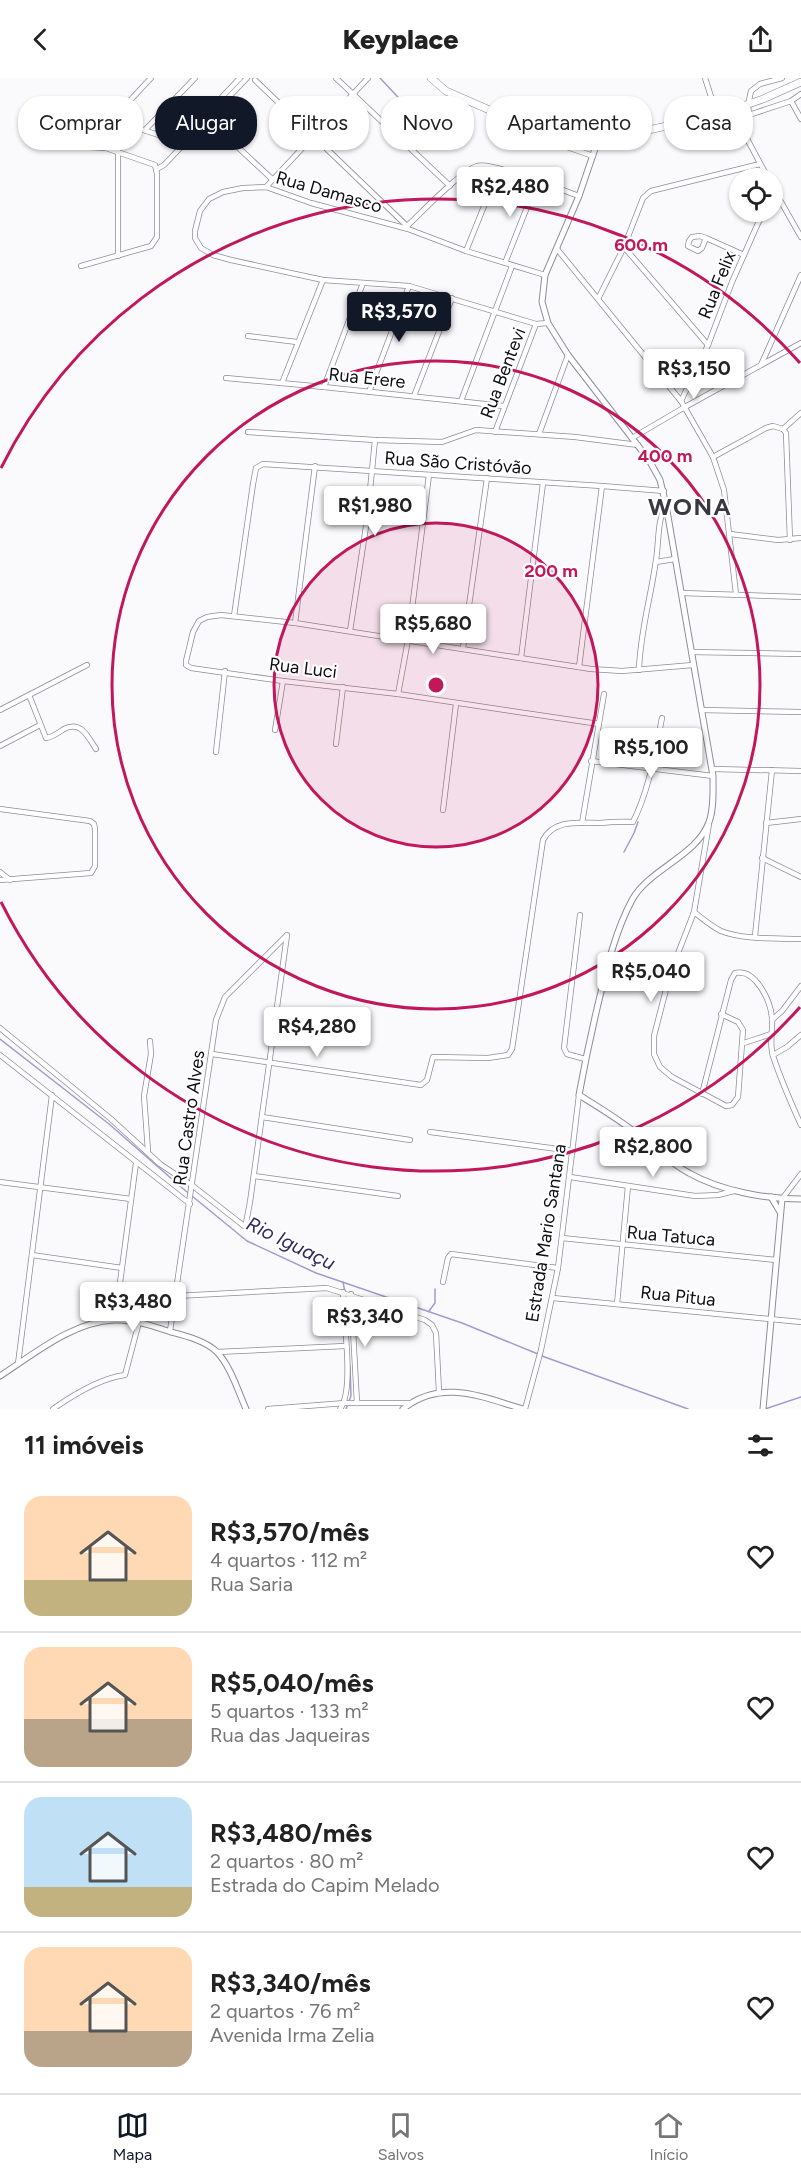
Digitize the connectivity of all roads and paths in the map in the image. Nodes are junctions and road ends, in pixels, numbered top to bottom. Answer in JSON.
{"nodes":[{"id":1,"x":151,"y":78,"type":"edge"},
{"id":2,"x":195,"y":78,"type":"edge"},
{"id":3,"x":240,"y":78,"type":"edge"},
{"id":4,"x":247,"y":78,"type":"edge"},
{"id":5,"x":336,"y":78,"type":"edge"},
{"id":6,"x":368,"y":78,"type":"edge"},
{"id":7,"x":431,"y":78,"type":"edge"},
{"id":8,"x":705,"y":78,"type":"edge"},
{"id":9,"x":779,"y":78,"type":"edge"},
{"id":10,"x":255,"y":80,"type":"dead end"},
{"id":11,"x":801,"y":82,"type":"edge"},
{"id":12,"x":354,"y":94,"type":"junction"},
{"id":13,"x":801,"y":94,"type":"edge"},
{"id":14,"x":272,"y":96,"type":"edge"},
{"id":15,"x":711,"y":96,"type":"edge"},
{"id":16,"x":750,"y":96,"type":"edge"},
{"id":17,"x":791,"y":101,"type":"junction"},
{"id":18,"x":753,"y":103,"type":"edge"},
{"id":19,"x":486,"y":108,"type":"edge"},
{"id":20,"x":753,"y":114,"type":"edge"},
{"id":21,"x":801,"y":119,"type":"edge"},
{"id":22,"x":145,"y":130,"type":"junction"},
{"id":23,"x":112,"y":150,"type":"edge"},
{"id":24,"x":241,"y":150,"type":"edge"},
{"id":25,"x":301,"y":150,"type":"edge"},
{"id":26,"x":327,"y":150,"type":"edge"},
{"id":27,"x":576,"y":150,"type":"edge"},
{"id":28,"x":595,"y":150,"type":"edge"},
{"id":29,"x":753,"y":150,"type":"edge"},
{"id":30,"x":118,"y":152,"type":"junction"},
{"id":31,"x":593,"y":156,"type":"junction"},
{"id":32,"x":760,"y":164,"type":"junction"},
{"id":33,"x":762,"y":168,"type":"edge"},
{"id":34,"x":157,"y":169,"type":"junction"},
{"id":35,"x":499,"y":169,"type":"junction"},
{"id":36,"x":272,"y":179,"type":"junction"},
{"id":37,"x":537,"y":182,"type":"junction"},
{"id":38,"x":450,"y":186,"type":"junction"},
{"id":39,"x":266,"y":187,"type":"junction"},
{"id":40,"x":579,"y":196,"type":"junction"},
{"id":41,"x":783,"y":206,"type":"edge"},
{"id":42,"x":759,"y":222,"type":"edge"},
{"id":43,"x":407,"y":227,"type":"junction"},
{"id":44,"x":801,"y":237,"type":"edge"},
{"id":45,"x":706,"y":238,"type":"dead end"},
{"id":46,"x":624,"y":247,"type":"junction"},
{"id":47,"x":557,"y":249,"type":"junction"},
{"id":48,"x":466,"y":251,"type":"junction"},
{"id":49,"x":744,"y":255,"type":"junction"},
{"id":50,"x":118,"y":256,"type":"junction"},
{"id":51,"x":505,"y":263,"type":"junction"},
{"id":52,"x":81,"y":266,"type":"dead end"},
{"id":53,"x":512,"y":266,"type":"junction"},
{"id":54,"x":545,"y":274,"type":"junction"},
{"id":55,"x":801,"y":275,"type":"edge"},
{"id":56,"x":323,"y":280,"type":"junction"},
{"id":57,"x":800,"y":282,"type":"edge"},
{"id":58,"x":363,"y":283,"type":"junction"},
{"id":59,"x":409,"y":286,"type":"junction"},
{"id":60,"x":452,"y":298,"type":"junction"},
{"id":61,"x":598,"y":299,"type":"junction"},
{"id":62,"x":495,"y":312,"type":"junction"},
{"id":63,"x":548,"y":323,"type":"junction"},
{"id":64,"x":536,"y":324,"type":"junction"},
{"id":65,"x":248,"y":336,"type":"dead end"},
{"id":66,"x":297,"y":342,"type":"junction"},
{"id":67,"x":801,"y":343,"type":"edge"},
{"id":68,"x":708,"y":345,"type":"junction"},
{"id":69,"x":568,"y":356,"type":"junction"},
{"id":70,"x":760,"y":367,"type":"junction"},
{"id":71,"x":226,"y":378,"type":"dead end"},
{"id":72,"x":282,"y":383,"type":"junction"},
{"id":73,"x":324,"y":387,"type":"junction"},
{"id":74,"x":369,"y":392,"type":"junction"},
{"id":75,"x":414,"y":396,"type":"junction"},
{"id":76,"x":461,"y":401,"type":"junction"},
{"id":77,"x":681,"y":401,"type":"junction"},
{"id":78,"x":504,"y":406,"type":"junction"},
{"id":79,"x":685,"y":407,"type":"junction"},
{"id":80,"x":801,"y":413,"type":"edge"},
{"id":81,"x":783,"y":429,"type":"junction"},
{"id":82,"x":248,"y":432,"type":"dead end"},
{"id":83,"x":495,"y":432,"type":"junction"},
{"id":84,"x":539,"y":434,"type":"junction"},
{"id":85,"x":632,"y":438,"type":"junction"},
{"id":86,"x":375,"y":440,"type":"junction"},
{"id":87,"x":638,"y":445,"type":"junction"},
{"id":88,"x":713,"y":457,"type":"junction"},
{"id":89,"x":315,"y":466,"type":"junction"},
{"id":90,"x":371,"y":471,"type":"junction"},
{"id":91,"x":429,"y":475,"type":"junction"},
{"id":92,"x":487,"y":478,"type":"junction"},
{"id":93,"x":543,"y":483,"type":"junction"},
{"id":94,"x":602,"y":486,"type":"junction"},
{"id":95,"x":664,"y":491,"type":"junction"},
{"id":96,"x":666,"y":505,"type":"junction"},
{"id":97,"x":730,"y":534,"type":"junction"},
{"id":98,"x":801,"y":538,"type":"edge"},
{"id":99,"x":790,"y":540,"type":"junction"},
{"id":100,"x":675,"y":559,"type":"junction"},
{"id":101,"x":656,"y":562,"type":"junction"},
{"id":102,"x":682,"y":593,"type":"junction"},
{"id":103,"x":736,"y":594,"type":"junction"},
{"id":104,"x":801,"y":597,"type":"edge"},
{"id":105,"x":234,"y":616,"type":"junction"},
{"id":106,"x":295,"y":623,"type":"junction"},
{"id":107,"x":350,"y":631,"type":"junction"},
{"id":108,"x":408,"y":639,"type":"junction"},
{"id":109,"x":463,"y":648,"type":"junction"},
{"id":110,"x":691,"y":652,"type":"junction"},
{"id":111,"x":801,"y":654,"type":"edge"},
{"id":112,"x":521,"y":658,"type":"junction"},
{"id":113,"x":87,"y":665,"type":"dead end"},
{"id":114,"x":693,"y":665,"type":"junction"},
{"id":115,"x":579,"y":667,"type":"junction"},
{"id":116,"x":639,"y":670,"type":"junction"},
{"id":117,"x":225,"y":671,"type":"junction"},
{"id":118,"x":283,"y":681,"type":"junction"},
{"id":119,"x":343,"y":687,"type":"junction"},
{"id":120,"x":398,"y":694,"type":"junction"},
{"id":121,"x":604,"y":694,"type":"dead end"},
{"id":122,"x":29,"y":695,"type":"junction"},
{"id":123,"x":456,"y":704,"type":"junction"},
{"id":124,"x":701,"y":710,"type":"junction"},
{"id":125,"x":0,"y":711,"type":"edge"},
{"id":126,"x":801,"y":712,"type":"edge"},
{"id":127,"x":662,"y":718,"type":"dead end"},
{"id":128,"x":599,"y":724,"type":"junction"},
{"id":129,"x":40,"y":725,"type":"junction"},
{"id":130,"x":275,"y":730,"type":"dead end"},
{"id":131,"x":336,"y":744,"type":"dead end"},
{"id":132,"x":0,"y":746,"type":"edge"},
{"id":133,"x":96,"y":749,"type":"dead end"},
{"id":134,"x":216,"y":752,"type":"dead end"},
{"id":135,"x":591,"y":761,"type":"junction"},
{"id":136,"x":652,"y":768,"type":"junction"},
{"id":137,"x":713,"y":769,"type":"junction"},
{"id":138,"x":772,"y":770,"type":"junction"},
{"id":139,"x":801,"y":771,"type":"edge"},
{"id":140,"x":713,"y":776,"type":"junction"},
{"id":141,"x":0,"y":809,"type":"edge"},
{"id":142,"x":443,"y":810,"type":"dead end"},
{"id":143,"x":801,"y":819,"type":"edge"},
{"id":144,"x":710,"y":822,"type":"junction"},
{"id":145,"x":582,"y":823,"type":"junction"},
{"id":146,"x":766,"y":823,"type":"junction"},
{"id":147,"x":762,"y":858,"type":"junction"},
{"id":148,"x":0,"y":872,"type":"edge"},
{"id":149,"x":801,"y":877,"type":"edge"},
{"id":150,"x":0,"y":880,"type":"edge"},
{"id":151,"x":10,"y":880,"type":"junction"},
{"id":152,"x":694,"y":912,"type":"junction"},
{"id":153,"x":580,"y":915,"type":"dead end"},
{"id":154,"x":755,"y":936,"type":"junction"},
{"id":155,"x":801,"y":939,"type":"edge"},
{"id":156,"x":801,"y":986,"type":"edge"},
{"id":157,"x":721,"y":1014,"type":"junction"},
{"id":158,"x":772,"y":1020,"type":"junction"},
{"id":159,"x":0,"y":1028,"type":"edge"},
{"id":160,"x":771,"y":1034,"type":"junction"},
{"id":161,"x":801,"y":1035,"type":"edge"},
{"id":162,"x":150,"y":1041,"type":"dead end"},
{"id":163,"x":744,"y":1043,"type":"junction"},
{"id":164,"x":212,"y":1054,"type":"junction"},
{"id":165,"x":773,"y":1055,"type":"junction"},
{"id":166,"x":0,"y":1057,"type":"edge"},
{"id":167,"x":585,"y":1059,"type":"junction"},
{"id":168,"x":269,"y":1062,"type":"junction"},
{"id":169,"x":702,"y":1094,"type":"junction"},
{"id":170,"x":52,"y":1095,"type":"junction"},
{"id":171,"x":579,"y":1095,"type":"junction"},
{"id":172,"x":262,"y":1117,"type":"junction"},
{"id":173,"x":801,"y":1125,"type":"edge"},
{"id":174,"x":430,"y":1132,"type":"dead end"},
{"id":175,"x":410,"y":1140,"type":"dead end"},
{"id":176,"x":573,"y":1151,"type":"junction"},
{"id":177,"x":148,"y":1152,"type":"junction"},
{"id":178,"x":136,"y":1163,"type":"junction"},
{"id":179,"x":801,"y":1174,"type":"edge"},
{"id":180,"x":254,"y":1176,"type":"junction"},
{"id":181,"x":570,"y":1177,"type":"junction"},
{"id":182,"x":0,"y":1182,"type":"edge"},
{"id":183,"x":628,"y":1186,"type":"junction"},
{"id":184,"x":41,"y":1187,"type":"junction"},
{"id":185,"x":192,"y":1188,"type":"junction"},
{"id":186,"x":736,"y":1190,"type":"junction"},
{"id":187,"x":398,"y":1196,"type":"dead end"},
{"id":188,"x":771,"y":1197,"type":"junction"},
{"id":189,"x":131,"y":1199,"type":"junction"},
{"id":190,"x":782,"y":1199,"type":"junction"},
{"id":191,"x":801,"y":1199,"type":"edge"},
{"id":192,"x":190,"y":1202,"type":"junction"},
{"id":193,"x":780,"y":1212,"type":"junction"},
{"id":194,"x":562,"y":1238,"type":"junction"},
{"id":195,"x":622,"y":1245,"type":"junction"},
{"id":196,"x":32,"y":1255,"type":"junction"},
{"id":197,"x":776,"y":1260,"type":"junction"},
{"id":198,"x":122,"y":1268,"type":"junction"},
{"id":199,"x":558,"y":1268,"type":"junction"},
{"id":200,"x":443,"y":1282,"type":"dead end"},
{"id":201,"x":346,"y":1293,"type":"junction"},
{"id":202,"x":176,"y":1296,"type":"junction"},
{"id":203,"x":553,"y":1298,"type":"junction"},
{"id":204,"x":617,"y":1304,"type":"junction"},
{"id":205,"x":115,"y":1320,"type":"junction"},
{"id":206,"x":772,"y":1320,"type":"junction"},
{"id":207,"x":139,"y":1322,"type":"junction"},
{"id":208,"x":801,"y":1322,"type":"edge"},
{"id":209,"x":170,"y":1331,"type":"junction"},
{"id":210,"x":345,"y":1346,"type":"junction"},
{"id":211,"x":217,"y":1352,"type":"junction"},
{"id":212,"x":18,"y":1364,"type":"junction"},
{"id":213,"x":0,"y":1376,"type":"edge"},
{"id":214,"x":439,"y":1392,"type":"junction"},
{"id":215,"x":410,"y":1403,"type":"junction"},
{"id":216,"x":351,"y":1404,"type":"edge"},
{"id":217,"x":763,"y":1406,"type":"edge"},
{"id":218,"x":53,"y":1409,"type":"edge"},
{"id":219,"x":246,"y":1409,"type":"edge"},
{"id":220,"x":268,"y":1409,"type":"edge"},
{"id":221,"x":340,"y":1409,"type":"edge"},
{"id":222,"x":403,"y":1409,"type":"edge"},
{"id":223,"x":524,"y":1409,"type":"edge"}],
"edges":[{"from":1,"to":22,"type":"street"},
{"from":2,"to":22,"type":"street"},
{"from":3,"to":22,"type":"street"},
{"from":4,"to":34,"type":"street"},
{"from":5,"to":12,"type":"street"},
{"from":6,"to":12,"type":"street"},
{"from":7,"to":19,"type":"main road"},
{"from":8,"to":15,"type":"street"},
{"from":9,"to":16,"type":"street"},
{"from":10,"to":14,"type":"street"},
{"from":11,"to":18,"type":"main road"},
{"from":12,"to":38,"type":"street"},
{"from":13,"to":17,"type":"street"},
{"from":17,"to":20,"type":"street"},
{"from":17,"to":21,"type":"street"},
{"from":23,"to":30,"type":"street"},
{"from":24,"to":36,"type":"street"},
{"from":25,"to":36,"type":"street"},
{"from":26,"to":43,"type":"street"},
{"from":27,"to":31,"type":"street"},
{"from":28,"to":31,"type":"street"},
{"from":29,"to":32,"type":"street"},
{"from":30,"to":34,"type":"street"},
{"from":30,"to":50,"type":"street"},
{"from":31,"to":40,"type":"street"},
{"from":32,"to":33,"type":"street"},
{"from":32,"to":46,"type":"street"},
{"from":34,"to":50,"type":"street"},
{"from":35,"to":37,"type":"street"},
{"from":35,"to":38,"type":"street"},
{"from":35,"to":48,"type":"street"},
{"from":36,"to":39,"type":"street"},
{"from":37,"to":40,"type":"street"},
{"from":37,"to":51,"type":"street"},
{"from":38,"to":43,"type":"street"},
{"from":39,"to":43,"type":"street","name":"Rua Damasco"},
{"from":39,"to":56,"type":"street","name":"Rua Damasco"},
{"from":40,"to":47,"type":"street"},
{"from":41,"to":44,"type":"street"},
{"from":42,"to":49,"type":"street","name":"Rua Felix"},
{"from":43,"to":48,"type":"street","name":"Rua Damasco"},
{"from":45,"to":49,"type":"street"},
{"from":46,"to":61,"type":"street"},
{"from":46,"to":68,"type":"street"},
{"from":47,"to":54,"type":"street"},
{"from":47,"to":61,"type":"street"},
{"from":48,"to":51,"type":"street","name":"Rua Damasco"},
{"from":49,"to":68,"type":"street","name":"Rua Felix"},
{"from":50,"to":52,"type":"street"},
{"from":51,"to":53,"type":"street","name":"Rua Damasco"},
{"from":53,"to":54,"type":"street","name":"Rua Damasco"},
{"from":53,"to":62,"type":"street"},
{"from":54,"to":63,"type":"street"},
{"from":55,"to":57,"type":"street"},
{"from":56,"to":58,"type":"street"},
{"from":56,"to":66,"type":"street"},
{"from":57,"to":70,"type":"street"},
{"from":58,"to":59,"type":"street"},
{"from":58,"to":73,"type":"street"},
{"from":59,"to":60,"type":"street"},
{"from":59,"to":74,"type":"street"},
{"from":60,"to":62,"type":"street"},
{"from":60,"to":75,"type":"street"},
{"from":61,"to":77,"type":"street"},
{"from":62,"to":64,"type":"street"},
{"from":62,"to":76,"type":"street"},
{"from":63,"to":64,"type":"street"},
{"from":63,"to":69,"type":"street"},
{"from":64,"to":78,"type":"street","name":"Rua Bentevi"},
{"from":65,"to":66,"type":"street"},
{"from":66,"to":72,"type":"street"},
{"from":67,"to":70,"type":"street"},
{"from":68,"to":77,"type":"street","name":"Rua Felix"},
{"from":69,"to":84,"type":"street"},
{"from":69,"to":85,"type":"street"},
{"from":70,"to":79,"type":"street"},
{"from":71,"to":72,"type":"street","name":"Rua Erere"},
{"from":72,"to":73,"type":"street","name":"Rua Erere"},
{"from":73,"to":74,"type":"street","name":"Rua Erere"},
{"from":74,"to":75,"type":"street","name":"Rua Erere"},
{"from":75,"to":76,"type":"street","name":"Rua Erere"},
{"from":76,"to":78,"type":"street","name":"Rua Erere"},
{"from":77,"to":79,"type":"street"},
{"from":78,"to":83,"type":"street","name":"Rua Bentevi"},
{"from":79,"to":85,"type":"street"},
{"from":79,"to":88,"type":"street"},
{"from":80,"to":81,"type":"street"},
{"from":81,"to":88,"type":"street"},
{"from":81,"to":99,"type":"street"},
{"from":82,"to":86,"type":"street"},
{"from":83,"to":84,"type":"street"},
{"from":83,"to":86,"type":"street"},
{"from":84,"to":87,"type":"street"},
{"from":85,"to":87,"type":"street"},
{"from":86,"to":90,"type":"street"},
{"from":87,"to":95,"type":"street"},
{"from":88,"to":97,"type":"street"},
{"from":89,"to":90,"type":"street","name":"Rua São Cristóvão"},
{"from":89,"to":105,"type":"street","name":"Rua São Cristóvão"},
{"from":89,"to":106,"type":"street"},
{"from":90,"to":91,"type":"street","name":"Rua São Cristóvão"},
{"from":90,"to":107,"type":"street"},
{"from":91,"to":92,"type":"street","name":"Rua São Cristóvão"},
{"from":91,"to":108,"type":"street"},
{"from":92,"to":93,"type":"street","name":"Rua São Cristóvão"},
{"from":92,"to":109,"type":"street"},
{"from":93,"to":94,"type":"street","name":"Rua São Cristóvão"},
{"from":93,"to":112,"type":"street"},
{"from":94,"to":95,"type":"street","name":"Rua São Cristóvão"},
{"from":94,"to":115,"type":"street"},
{"from":95,"to":96,"type":"street"},
{"from":96,"to":100,"type":"street"},
{"from":96,"to":101,"type":"street"},
{"from":97,"to":99,"type":"street"},
{"from":97,"to":103,"type":"street"},
{"from":98,"to":99,"type":"street"},
{"from":100,"to":101,"type":"street"},
{"from":100,"to":102,"type":"street"},
{"from":101,"to":116,"type":"street"},
{"from":102,"to":103,"type":"street"},
{"from":102,"to":110,"type":"street"},
{"from":103,"to":104,"type":"street"},
{"from":105,"to":106,"type":"street"},
{"from":105,"to":117,"type":"street","name":"Rua Luci"},
{"from":106,"to":107,"type":"street"},
{"from":107,"to":108,"type":"street"},
{"from":108,"to":109,"type":"street"},
{"from":108,"to":120,"type":"street"},
{"from":109,"to":112,"type":"street"},
{"from":110,"to":111,"type":"street"},
{"from":110,"to":114,"type":"street"},
{"from":112,"to":115,"type":"street"},
{"from":113,"to":122,"type":"street"},
{"from":114,"to":116,"type":"street"},
{"from":114,"to":124,"type":"street"},
{"from":115,"to":116,"type":"street"},
{"from":117,"to":118,"type":"street","name":"Rua Luci"},
{"from":117,"to":134,"type":"street"},
{"from":118,"to":119,"type":"street","name":"Rua Luci"},
{"from":118,"to":130,"type":"street"},
{"from":119,"to":120,"type":"street","name":"Rua Luci"},
{"from":119,"to":131,"type":"street"},
{"from":120,"to":123,"type":"street","name":"Rua Luci"},
{"from":121,"to":128,"type":"street"},
{"from":122,"to":125,"type":"street"},
{"from":122,"to":129,"type":"street"},
{"from":123,"to":128,"type":"street","name":"Rua Luci"},
{"from":123,"to":142,"type":"street"},
{"from":124,"to":126,"type":"street"},
{"from":124,"to":137,"type":"street"},
{"from":127,"to":136,"type":"street"},
{"from":128,"to":135,"type":"street"},
{"from":129,"to":132,"type":"street"},
{"from":129,"to":133,"type":"street"},
{"from":135,"to":136,"type":"street"},
{"from":135,"to":145,"type":"street"},
{"from":136,"to":140,"type":"street"},
{"from":136,"to":145,"type":"street"},
{"from":137,"to":138,"type":"street"},
{"from":137,"to":140,"type":"street"},
{"from":138,"to":139,"type":"street"},
{"from":138,"to":146,"type":"street"},
{"from":140,"to":144,"type":"street"},
{"from":141,"to":151,"type":"street"},
{"from":143,"to":146,"type":"street"},
{"from":144,"to":152,"type":"street"},
{"from":144,"to":167,"type":"street"},
{"from":145,"to":168,"type":"street"},
{"from":146,"to":147,"type":"street"},
{"from":147,"to":149,"type":"street"},
{"from":147,"to":154,"type":"street"},
{"from":148,"to":151,"type":"street"},
{"from":150,"to":151,"type":"street"},
{"from":152,"to":154,"type":"street"},
{"from":152,"to":169,"type":"street"},
{"from":153,"to":167,"type":"street"},
{"from":154,"to":155,"type":"street"},
{"from":156,"to":158,"type":"street"},
{"from":157,"to":158,"type":"street"},
{"from":157,"to":163,"type":"street"},
{"from":157,"to":169,"type":"street"},
{"from":158,"to":160,"type":"street"},
{"from":159,"to":177,"type":"street"},
{"from":160,"to":163,"type":"street"},
{"from":160,"to":165,"type":"street"},
{"from":161,"to":165,"type":"street"},
{"from":162,"to":177,"type":"street"},
{"from":163,"to":169,"type":"street"},
{"from":164,"to":168,"type":"street"},
{"from":164,"to":168,"type":"street","name":"Rua Castro Alves"},
{"from":164,"to":185,"type":"street","name":"Rua Castro Alves"},
{"from":165,"to":173,"type":"street"},
{"from":166,"to":170,"type":"street"},
{"from":167,"to":171,"type":"street"},
{"from":168,"to":172,"type":"street"},
{"from":170,"to":178,"type":"street"},
{"from":170,"to":184,"type":"street"},
{"from":171,"to":176,"type":"street","name":"Estrada Mario Santana"},
{"from":171,"to":186,"type":"street"},
{"from":172,"to":175,"type":"street"},
{"from":172,"to":180,"type":"street"},
{"from":174,"to":176,"type":"street"},
{"from":176,"to":181,"type":"street","name":"Estrada Mario Santana"},
{"from":177,"to":185,"type":"street"},
{"from":178,"to":189,"type":"street"},
{"from":178,"to":192,"type":"street"},
{"from":179,"to":190,"type":"street"},
{"from":180,"to":185,"type":"street"},
{"from":180,"to":187,"type":"street"},
{"from":181,"to":183,"type":"street"},
{"from":181,"to":194,"type":"street","name":"Estrada Mario Santana"},
{"from":182,"to":184,"type":"street"},
{"from":183,"to":186,"type":"street"},
{"from":183,"to":195,"type":"street"},
{"from":184,"to":189,"type":"street"},
{"from":184,"to":196,"type":"street"},
{"from":185,"to":192,"type":"street","name":"Rua Castro Alves"},
{"from":186,"to":188,"type":"street"},
{"from":188,"to":190,"type":"street"},
{"from":188,"to":193,"type":"street"},
{"from":189,"to":198,"type":"street"},
{"from":190,"to":191,"type":"street"},
{"from":190,"to":193,"type":"street"},
{"from":192,"to":202,"type":"street","name":"Rua Castro Alves"},
{"from":193,"to":197,"type":"street"},
{"from":194,"to":195,"type":"street","name":"Rua Tatuca"},
{"from":194,"to":199,"type":"street","name":"Estrada Mario Santana"},
{"from":195,"to":197,"type":"street","name":"Rua Tatuca"},
{"from":195,"to":204,"type":"street"},
{"from":196,"to":198,"type":"street"},
{"from":196,"to":212,"type":"street"},
{"from":197,"to":206,"type":"street"},
{"from":198,"to":205,"type":"street"},
{"from":199,"to":200,"type":"street"},
{"from":199,"to":203,"type":"street","name":"Estrada Mario Santana"},
{"from":201,"to":202,"type":"street"},
{"from":201,"to":210,"type":"street"},
{"from":201,"to":214,"type":"street"},
{"from":201,"to":216,"type":"street"},
{"from":202,"to":209,"type":"street","name":"Rua Castro Alves"},
{"from":203,"to":204,"type":"street","name":"Rua Pitua"},
{"from":203,"to":223,"type":"street","name":"Estrada Mario Santana"},
{"from":204,"to":206,"type":"street","name":"Rua Pitua"},
{"from":205,"to":207,"type":"street"},
{"from":205,"to":212,"type":"street"},
{"from":206,"to":208,"type":"street","name":"Rua Pitua"},
{"from":206,"to":217,"type":"street"},
{"from":207,"to":209,"type":"street"},
{"from":207,"to":218,"type":"street"},
{"from":209,"to":211,"type":"street"},
{"from":210,"to":211,"type":"street"},
{"from":210,"to":216,"type":"street"},
{"from":211,"to":219,"type":"street"},
{"from":212,"to":213,"type":"street"},
{"from":214,"to":215,"type":"street"},
{"from":214,"to":223,"type":"street"},
{"from":215,"to":216,"type":"street"},
{"from":215,"to":222,"type":"street"},
{"from":216,"to":220,"type":"street"},
{"from":216,"to":221,"type":"street"}]}
